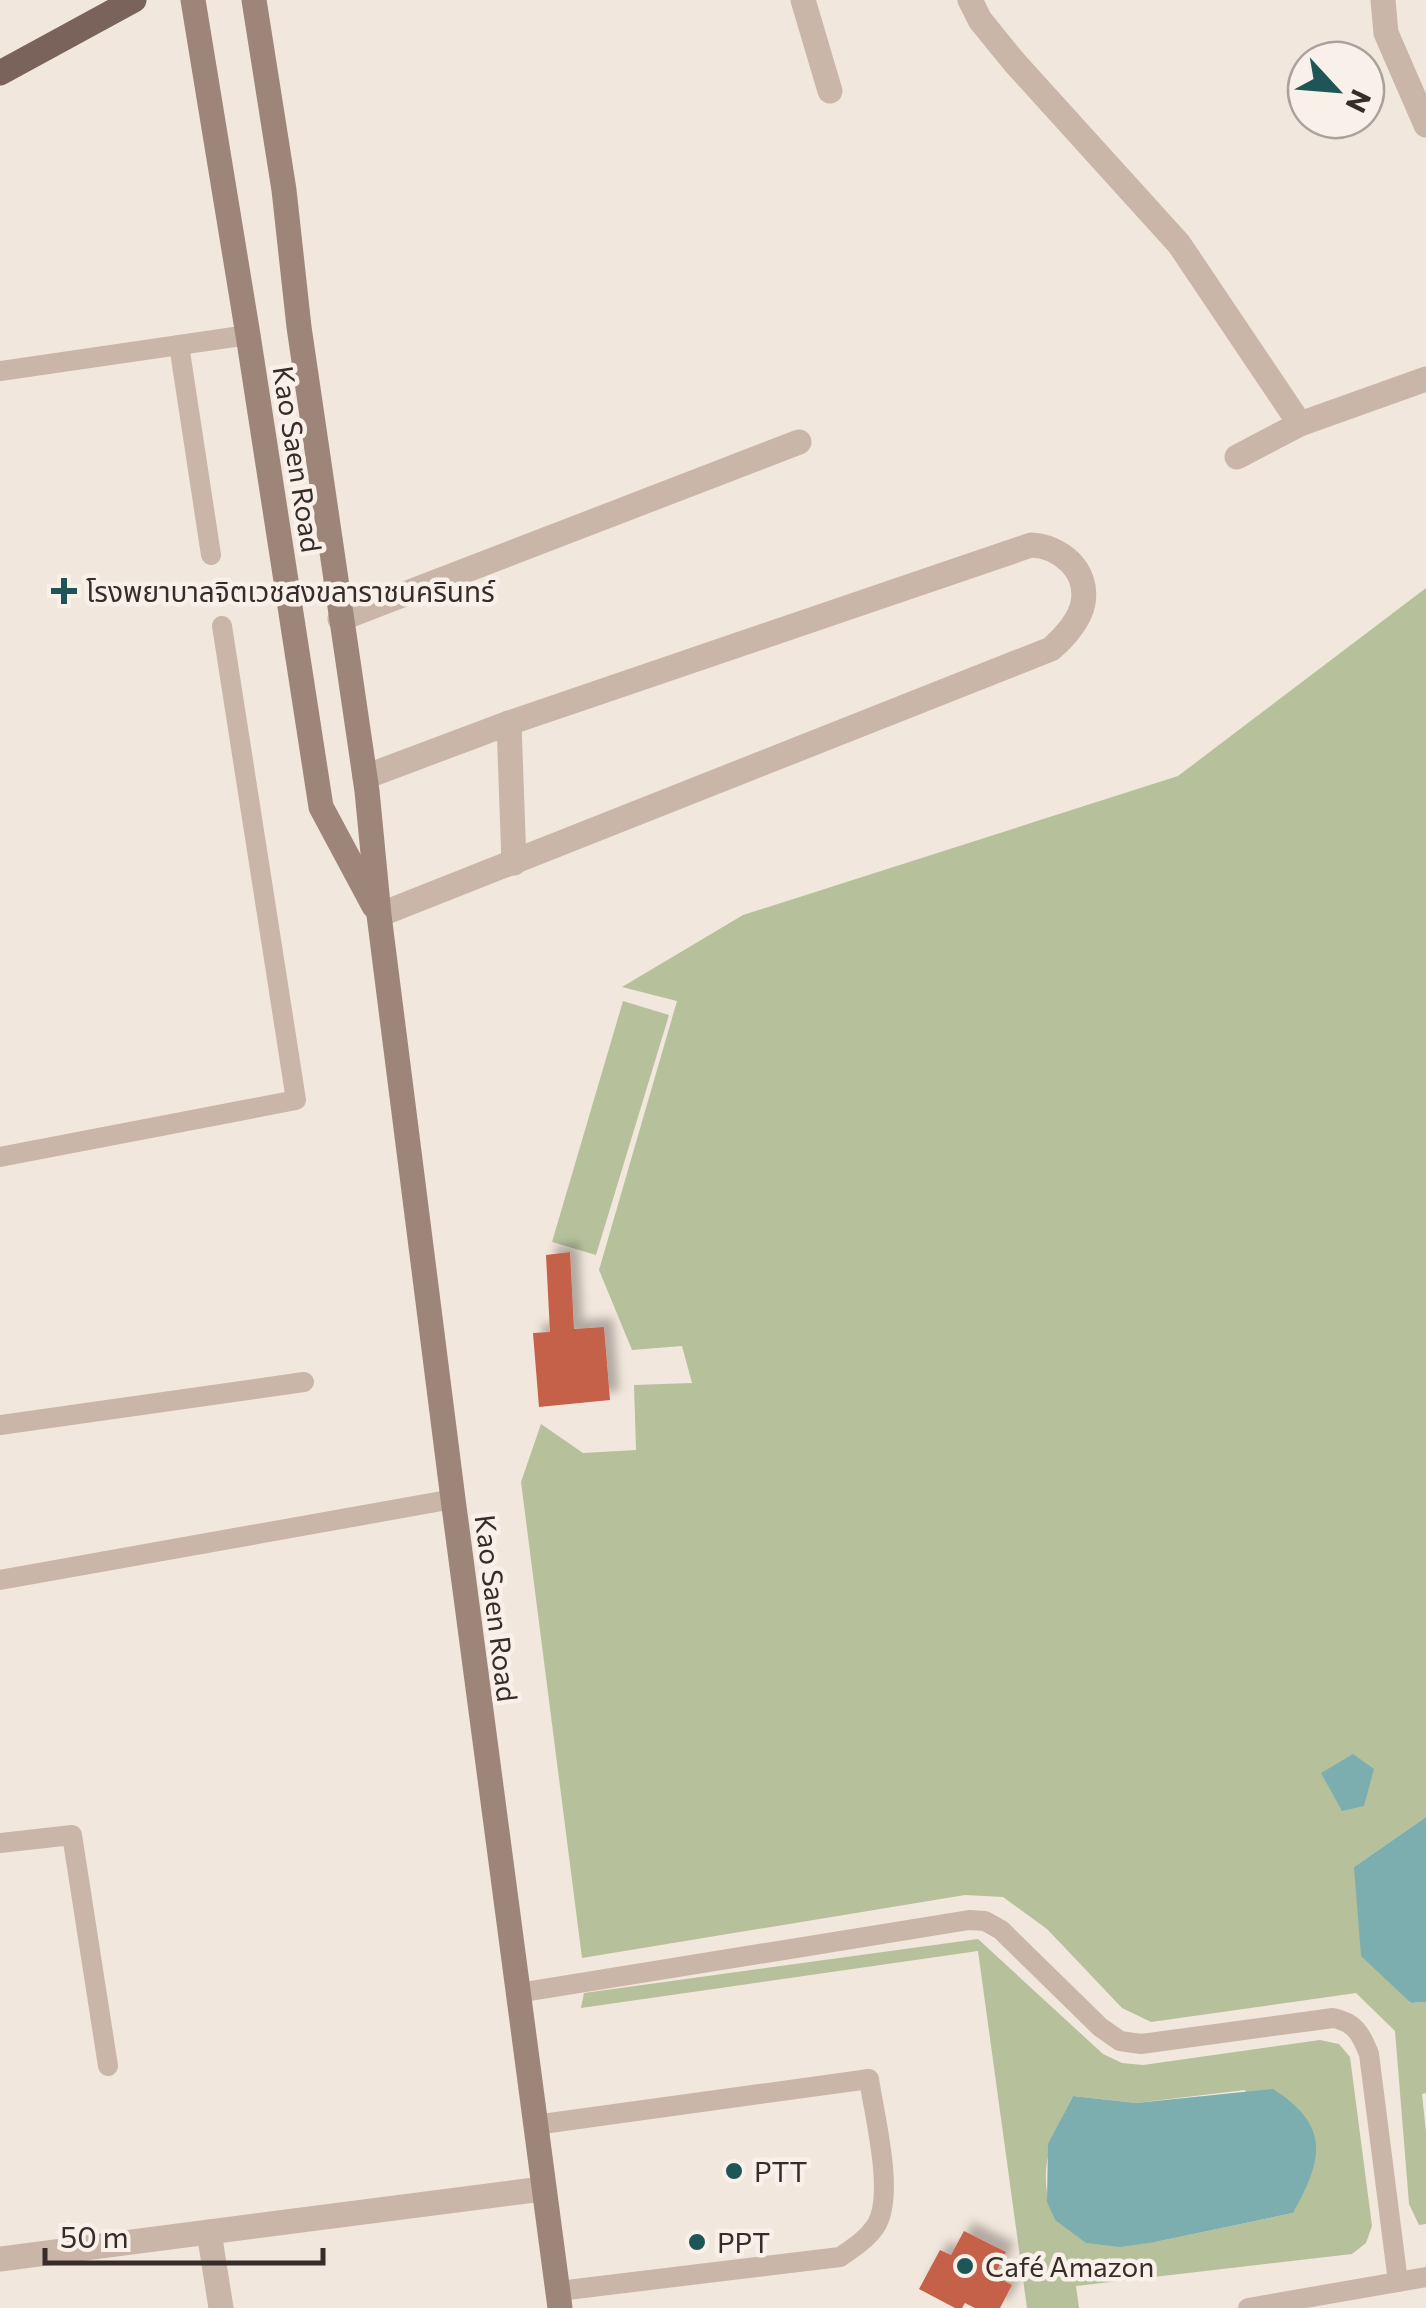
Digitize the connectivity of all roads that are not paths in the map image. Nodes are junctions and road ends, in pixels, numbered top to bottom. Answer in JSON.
{"nodes":[{"id":1,"x":134,"y":0,"type":"edge"},
{"id":2,"x":192,"y":0,"type":"edge"},
{"id":3,"x":254,"y":0,"type":"edge"},
{"id":4,"x":802,"y":0,"type":"edge"},
{"id":5,"x":970,"y":0,"type":"edge"},
{"id":6,"x":1383,"y":0,"type":"edge"},
{"id":7,"x":0,"y":74,"type":"edge"},
{"id":8,"x":830,"y":91,"type":"dead end"},
{"id":9,"x":1426,"y":125,"type":"edge"},
{"id":10,"x":248,"y":336,"type":"junction"},
{"id":11,"x":180,"y":345,"type":"junction"},
{"id":12,"x":0,"y":372,"type":"edge"},
{"id":13,"x":1426,"y":379,"type":"edge"},
{"id":14,"x":1300,"y":424,"type":"junction"},
{"id":15,"x":799,"y":442,"type":"dead end"},
{"id":16,"x":1237,"y":457,"type":"dead end"},
{"id":17,"x":211,"y":556,"type":"dead end"},
{"id":18,"x":340,"y":619,"type":"junction"},
{"id":19,"x":222,"y":626,"type":"dead end"},
{"id":20,"x":510,"y":723,"type":"junction"},
{"id":21,"x":365,"y":777,"type":"junction"},
{"id":22,"x":514,"y":862,"type":"junction"},
{"id":23,"x":379,"y":915,"type":"junction"},
{"id":24,"x":0,"y":1157,"type":"edge"},
{"id":25,"x":304,"y":1382,"type":"dead end"},
{"id":26,"x":0,"y":1424,"type":"edge"},
{"id":27,"x":453,"y":1499,"type":"junction"},
{"id":28,"x":0,"y":1580,"type":"edge"},
{"id":29,"x":0,"y":1843,"type":"edge"},
{"id":30,"x":518,"y":1993,"type":"junction"},
{"id":31,"x":108,"y":2066,"type":"dead end"},
{"id":32,"x":535,"y":2125,"type":"junction"},
{"id":33,"x":542,"y":2190,"type":"junction"},
{"id":34,"x":209,"y":2232,"type":"junction"},
{"id":35,"x":0,"y":2258,"type":"edge"},
{"id":36,"x":1426,"y":2277,"type":"edge"},
{"id":37,"x":1398,"y":2282,"type":"junction"},
{"id":38,"x":559,"y":2300,"type":"edge"},
{"id":39,"x":221,"y":2308,"type":"edge"},
{"id":40,"x":1248,"y":2308,"type":"edge"}],
"edges":[{"from":1,"to":7,"type":"main road"},
{"from":2,"to":10,"type":"main road","name":"Kao Saen Road"},
{"from":3,"to":18,"type":"main road","name":"Kao Saen Road"},
{"from":4,"to":8,"type":"street"},
{"from":5,"to":14,"type":"street"},
{"from":6,"to":9,"type":"street"},
{"from":10,"to":11,"type":"lane"},
{"from":10,"to":23,"type":"main road","name":"Kao Saen Road"},
{"from":11,"to":12,"type":"lane"},
{"from":11,"to":17,"type":"lane"},
{"from":13,"to":14,"type":"street"},
{"from":14,"to":16,"type":"street"},
{"from":15,"to":18,"type":"street"},
{"from":18,"to":21,"type":"main road","name":"Kao Saen Road"},
{"from":19,"to":24,"type":"lane"},
{"from":20,"to":21,"type":"street"},
{"from":20,"to":22,"type":"street"},
{"from":20,"to":22,"type":"street"},
{"from":21,"to":23,"type":"main road","name":"Kao Saen Road"},
{"from":22,"to":23,"type":"street"},
{"from":23,"to":27,"type":"main road","name":"Kao Saen Road"},
{"from":25,"to":26,"type":"lane"},
{"from":27,"to":28,"type":"lane"},
{"from":27,"to":30,"type":"main road","name":"Kao Saen Road"},
{"from":29,"to":31,"type":"lane"},
{"from":30,"to":32,"type":"main road","name":"Kao Saen Road"},
{"from":30,"to":37,"type":"lane"},
{"from":32,"to":33,"type":"main road","name":"Kao Saen Road"},
{"from":32,"to":38,"type":"lane"},
{"from":33,"to":34,"type":"street"},
{"from":33,"to":38,"type":"main road","name":"Kao Saen Road"},
{"from":34,"to":35,"type":"street"},
{"from":34,"to":39,"type":"street"},
{"from":36,"to":37,"type":"lane"},
{"from":37,"to":40,"type":"lane"}]}
